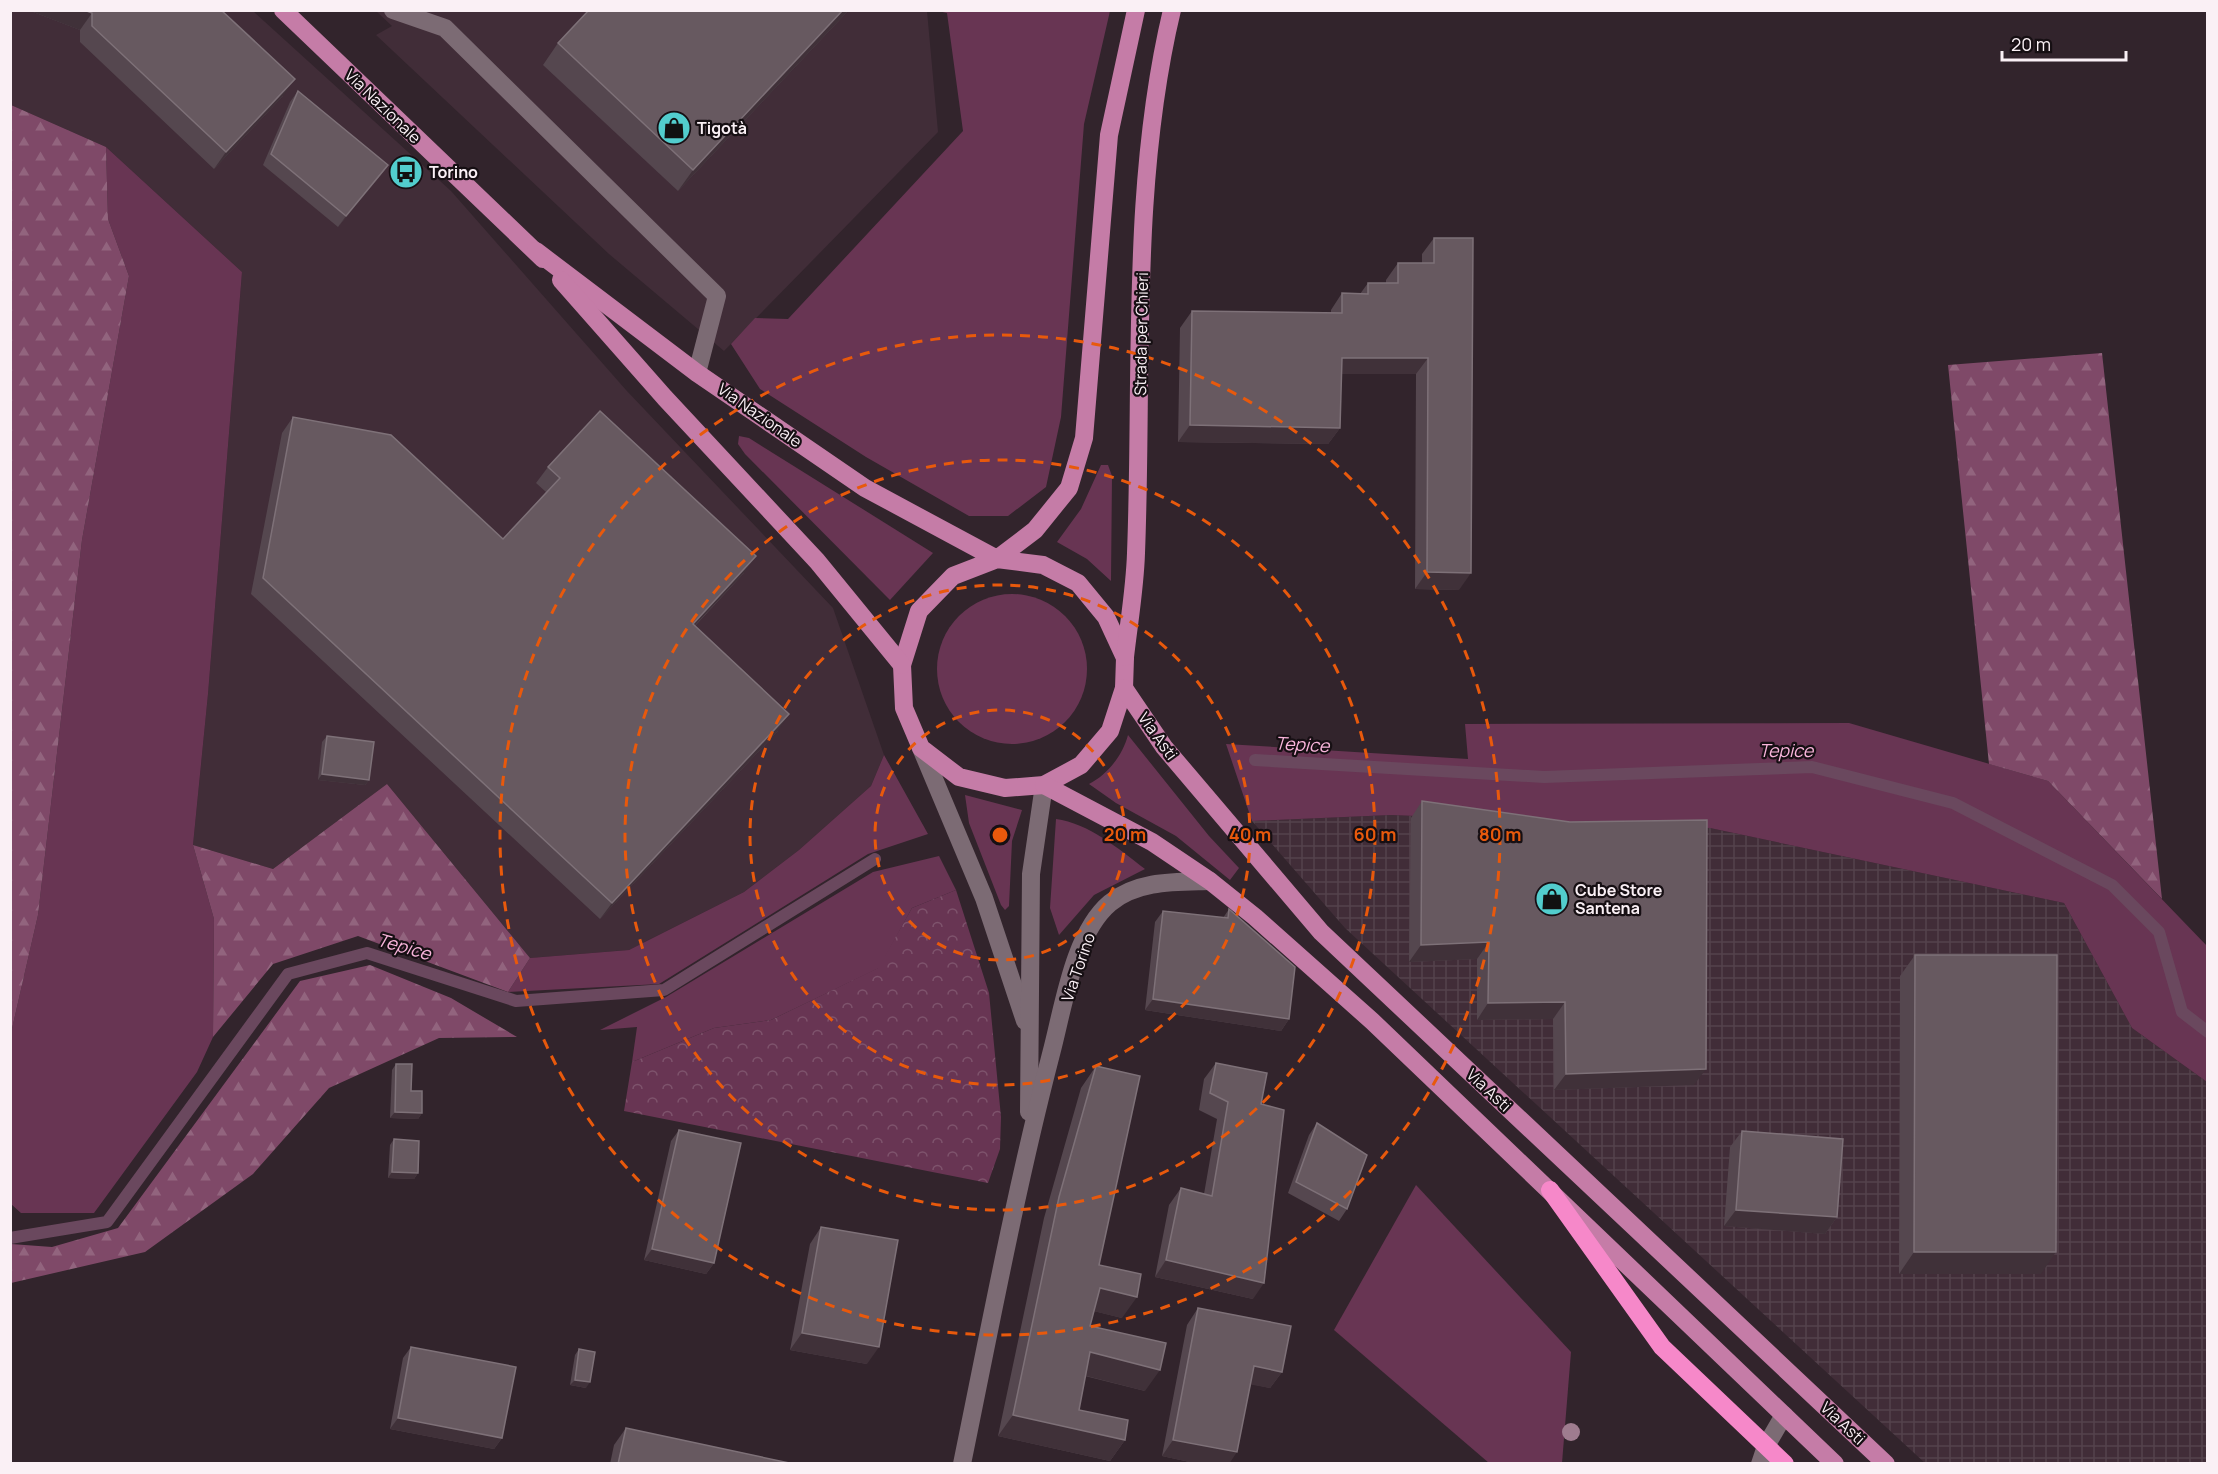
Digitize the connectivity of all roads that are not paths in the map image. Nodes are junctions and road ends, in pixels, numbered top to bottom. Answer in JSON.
{"nodes":[{"id":1,"x":283,"y":10,"type":"edge"},
{"id":2,"x":393,"y":10,"type":"edge"},
{"id":3,"x":1136,"y":10,"type":"edge"},
{"id":4,"x":1172,"y":10,"type":"edge"},
{"id":5,"x":536,"y":251,"type":"junction"},
{"id":6,"x":697,"y":373,"type":"junction"},
{"id":7,"x":997,"y":559,"type":"junction"},
{"id":8,"x":1125,"y":658,"type":"junction"},
{"id":9,"x":902,"y":665,"type":"junction"},
{"id":10,"x":1124,"y":687,"type":"junction"},
{"id":11,"x":921,"y":748,"type":"junction"},
{"id":12,"x":1044,"y":785,"type":"junction"},
{"id":13,"x":1210,"y":880,"type":"junction"},
{"id":14,"x":1029,"y":1035,"type":"junction"},
{"id":15,"x":1029,"y":1137,"type":"junction"},
{"id":16,"x":1550,"y":1190,"type":"junction"},
{"id":17,"x":1784,"y":1415,"type":"junction"},
{"id":18,"x":1766,"y":1446,"type":"junction"},
{"id":19,"x":962,"y":1464,"type":"edge"},
{"id":20,"x":1760,"y":1464,"type":"edge"},
{"id":21,"x":1785,"y":1464,"type":"edge"},
{"id":22,"x":1835,"y":1464,"type":"edge"},
{"id":23,"x":1886,"y":1464,"type":"edge"}],
"edges":[{"from":1,"to":5,"type":"main road","name":"Via Nazionale"},
{"from":2,"to":6,"type":"street"},
{"from":3,"to":7,"type":"main road"},
{"from":4,"to":8,"type":"main road","name":"Strada per Chieri"},
{"from":5,"to":6,"type":"main road","name":"Via Nazionale"},
{"from":5,"to":9,"type":"main road","name":"Via Nazionale"},
{"from":6,"to":7,"type":"main road","name":"Via Nazionale"},
{"from":7,"to":8,"type":"main road","name":"Via Nazionale"},
{"from":7,"to":9,"type":"main road","name":"Via Nazionale"},
{"from":8,"to":10,"type":"main road","name":"Via Nazionale"},
{"from":9,"to":11,"type":"main road","name":"Via Nazionale"},
{"from":10,"to":12,"type":"main road","name":"Via Nazionale"},
{"from":10,"to":23,"type":"main road","name":"Via Asti"},
{"from":11,"to":12,"type":"main road","name":"Via Nazionale"},
{"from":11,"to":14,"type":"street","name":"Via Torino"},
{"from":12,"to":13,"type":"main road","name":"Via Asti"},
{"from":12,"to":14,"type":"street","name":"Via Torino"},
{"from":13,"to":15,"type":"street","name":"Via Torino"},
{"from":13,"to":16,"type":"main road","name":"Via Asti"},
{"from":14,"to":15,"type":"street","name":"Via Torino"},
{"from":15,"to":19,"type":"street","name":"Via Torino"},
{"from":16,"to":17,"type":"main road","name":"Via Asti"},
{"from":16,"to":18,"type":"highway"},
{"from":17,"to":18,"type":"street"},
{"from":17,"to":22,"type":"main road","name":"Via Asti"},
{"from":18,"to":20,"type":"street"},
{"from":18,"to":21,"type":"highway"}]}
